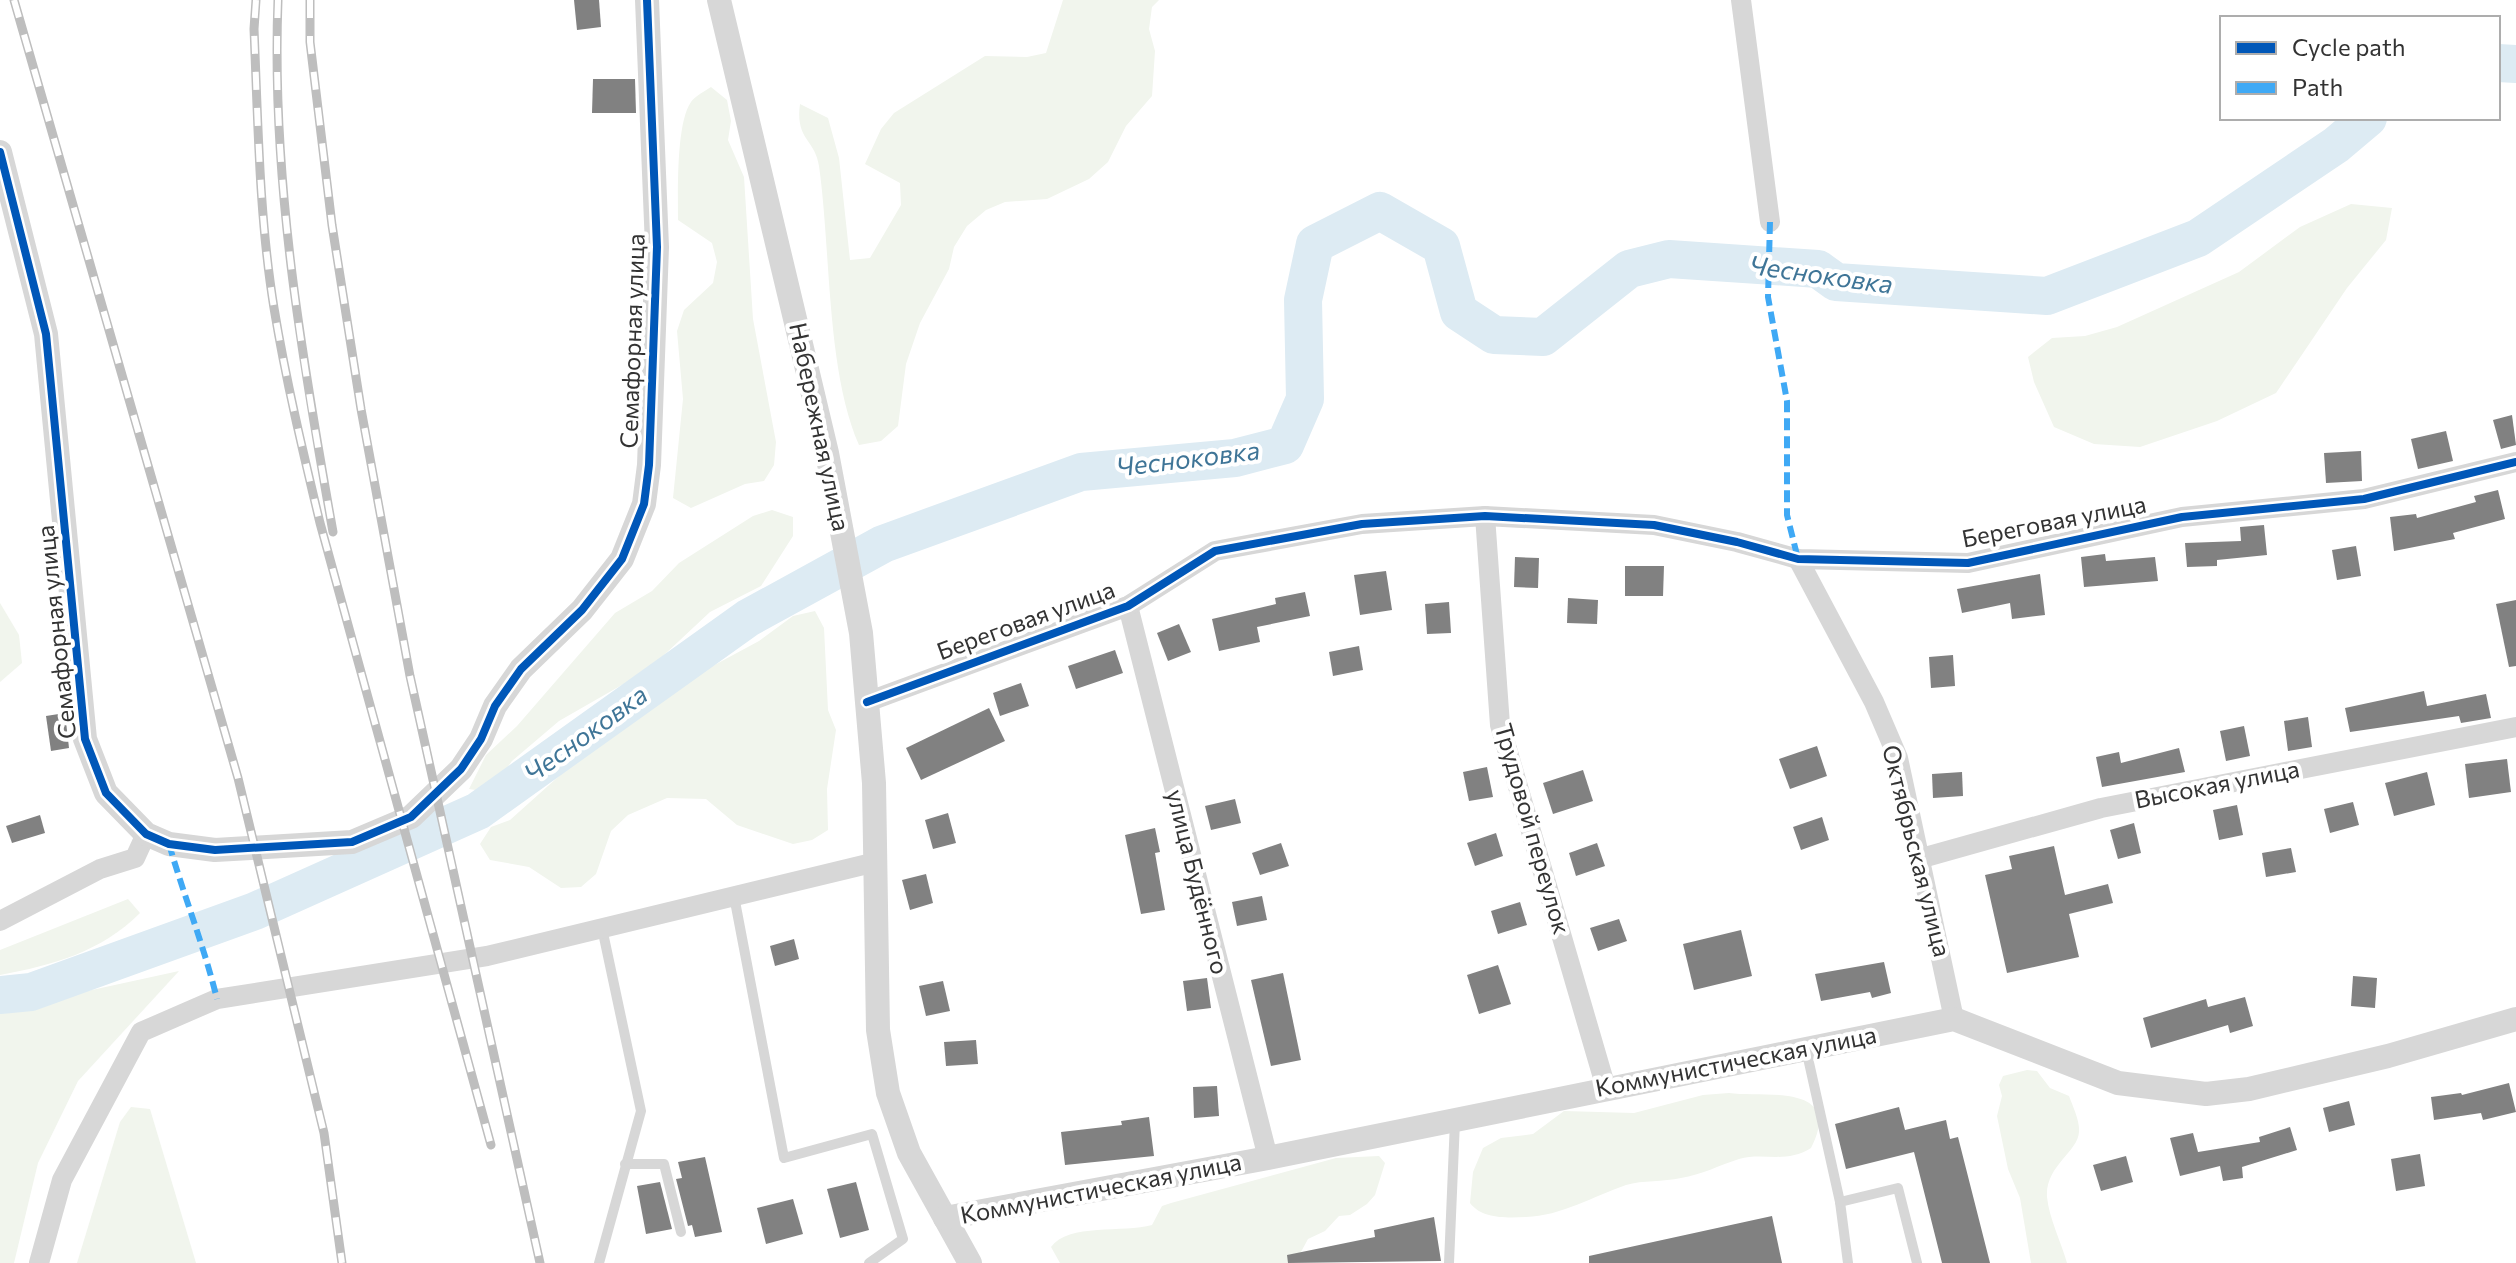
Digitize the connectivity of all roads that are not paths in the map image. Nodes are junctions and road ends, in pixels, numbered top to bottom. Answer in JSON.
{"nodes":[{"id":1,"x":647,"y":0,"type":"edge"},
{"id":2,"x":719,"y":0,"type":"edge"},
{"id":3,"x":1741,"y":0,"type":"edge"},
{"id":4,"x":0,"y":152,"type":"edge"},
{"id":5,"x":1770,"y":222,"type":"dead end"},
{"id":6,"x":2516,"y":464,"type":"edge"},
{"id":7,"x":1485,"y":516,"type":"junction"},
{"id":8,"x":1798,"y":559,"type":"junction"},
{"id":9,"x":1128,"y":606,"type":"junction"},
{"id":10,"x":867,"y":702,"type":"junction"},
{"id":11,"x":2516,"y":727,"type":"edge"},
{"id":12,"x":146,"y":834,"type":"junction"},
{"id":13,"x":1922,"y":858,"type":"junction"},
{"id":14,"x":876,"y":862,"type":"junction"},
{"id":15,"x":734,"y":896,"type":"junction"},
{"id":16,"x":0,"y":921,"type":"edge"},
{"id":17,"x":602,"y":928,"type":"junction"},
{"id":18,"x":1954,"y":1019,"type":"junction"},
{"id":19,"x":2516,"y":1019,"type":"edge"},
{"id":20,"x":1806,"y":1049,"type":"junction"},
{"id":21,"x":1606,"y":1088,"type":"junction"},
{"id":22,"x":1455,"y":1119,"type":"junction"},
{"id":23,"x":1268,"y":1158,"type":"junction"},
{"id":24,"x":625,"y":1164,"type":"junction"},
{"id":25,"x":1840,"y":1202,"type":"junction"},
{"id":26,"x":945,"y":1218,"type":"junction"},
{"id":27,"x":681,"y":1232,"type":"dead end"},
{"id":28,"x":39,"y":1263,"type":"edge"},
{"id":29,"x":599,"y":1263,"type":"edge"},
{"id":30,"x":869,"y":1263,"type":"edge"},
{"id":31,"x":970,"y":1263,"type":"edge"},
{"id":32,"x":1449,"y":1263,"type":"edge"},
{"id":33,"x":1848,"y":1263,"type":"edge"},
{"id":34,"x":1917,"y":1263,"type":"edge"}],
"edges":[{"from":1,"to":12,"type":"street","name":"Семафорная улица"},
{"from":2,"to":10,"type":"street","name":"Набережная улица"},
{"from":3,"to":5,"type":"street"},
{"from":4,"to":12,"type":"street","name":"Семафорная улица"},
{"from":6,"to":8,"type":"street","name":"Береговая улица"},
{"from":7,"to":8,"type":"street","name":"Береговая улица"},
{"from":7,"to":9,"type":"street","name":"Береговая улица"},
{"from":7,"to":21,"type":"street","name":"Трудовой переулок"},
{"from":8,"to":13,"type":"street","name":"Октябрьская улица"},
{"from":9,"to":10,"type":"street","name":"Береговая улица"},
{"from":9,"to":23,"type":"street","name":"улица Будённого"},
{"from":10,"to":14,"type":"street","name":"Набережная улица"},
{"from":11,"to":13,"type":"street","name":"Высокая улица"},
{"from":12,"to":16,"type":"street"},
{"from":13,"to":18,"type":"street","name":"Октябрьская улица"},
{"from":14,"to":15,"type":"street"},
{"from":14,"to":26,"type":"street"},
{"from":15,"to":17,"type":"street"},
{"from":15,"to":30,"type":"lane"},
{"from":17,"to":24,"type":"lane"},
{"from":17,"to":28,"type":"street"},
{"from":18,"to":19,"type":"street"},
{"from":18,"to":20,"type":"street","name":"Коммунистическая улица"},
{"from":20,"to":21,"type":"street","name":"Коммунистическая улица"},
{"from":20,"to":25,"type":"lane"},
{"from":21,"to":22,"type":"street","name":"Коммунистическая улица"},
{"from":22,"to":23,"type":"street","name":"Коммунистическая улица"},
{"from":22,"to":32,"type":"lane"},
{"from":23,"to":26,"type":"street","name":"Коммунистическая улица"},
{"from":24,"to":27,"type":"lane"},
{"from":24,"to":29,"type":"lane"},
{"from":25,"to":33,"type":"lane"},
{"from":25,"to":34,"type":"lane"},
{"from":26,"to":31,"type":"street"}]}
